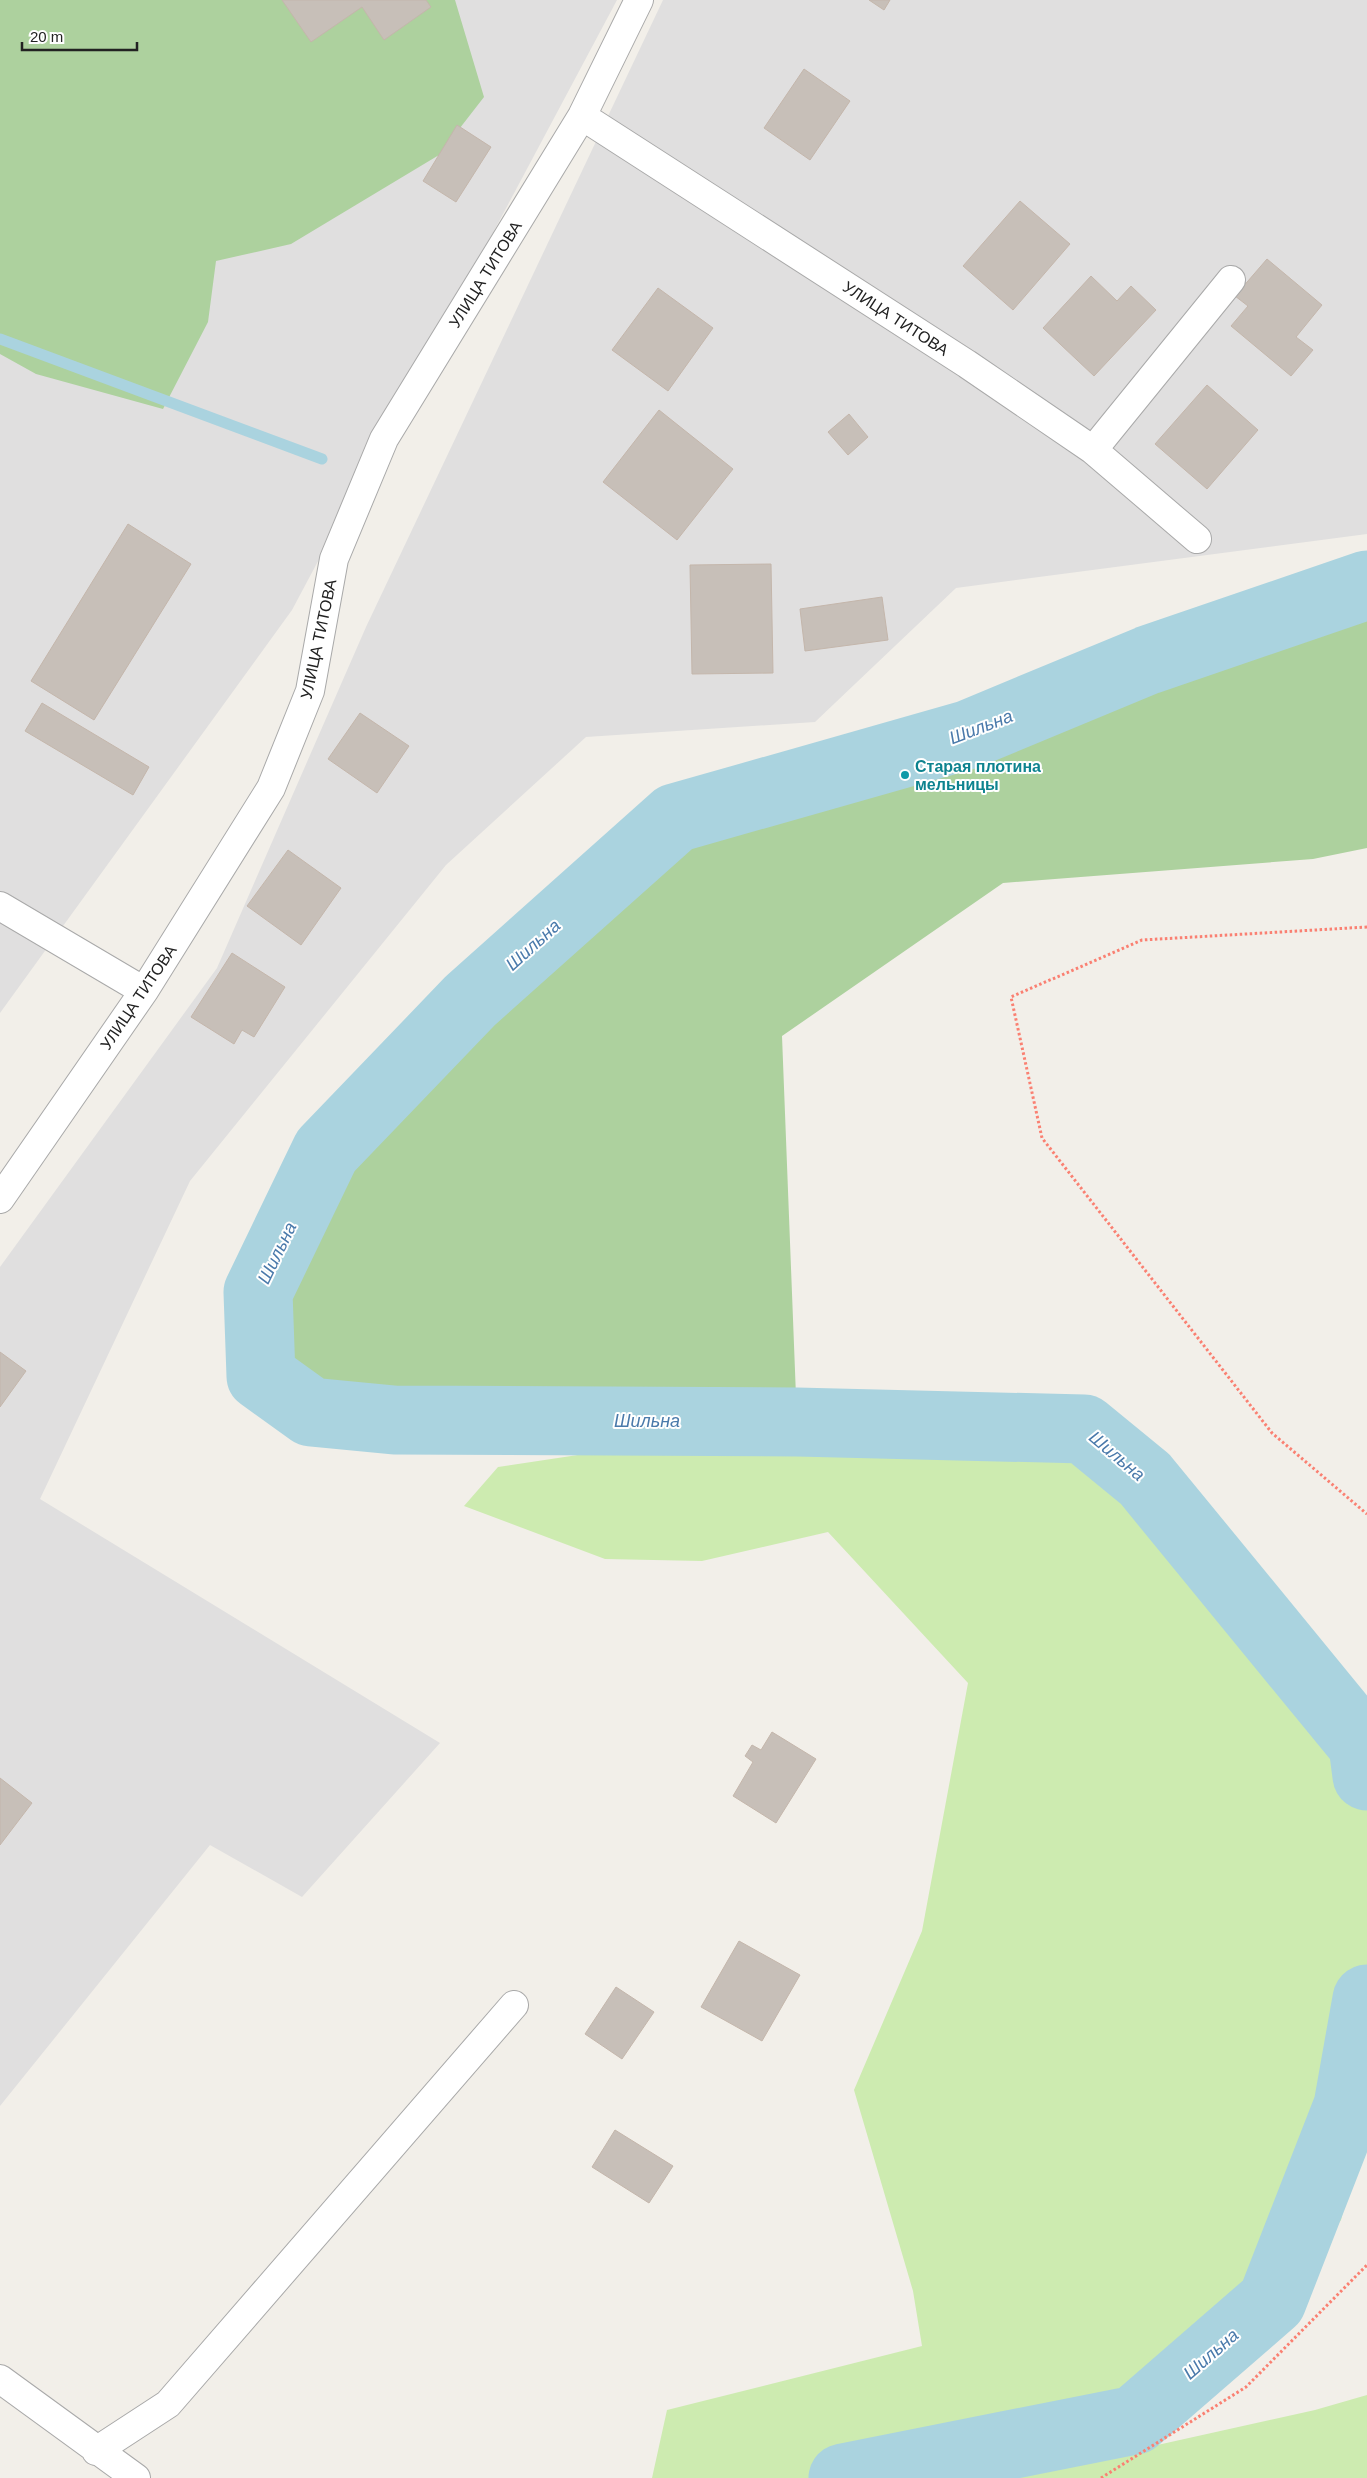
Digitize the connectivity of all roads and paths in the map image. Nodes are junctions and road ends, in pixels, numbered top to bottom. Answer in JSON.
{"nodes":[{"id":1,"x":639,"y":0,"type":"edge"},
{"id":2,"x":582,"y":116,"type":"junction"},
{"id":3,"x":1232,"y":280,"type":"dead end"},
{"id":4,"x":1093,"y":450,"type":"junction"},
{"id":5,"x":1197,"y":539,"type":"dead end"},
{"id":6,"x":0,"y":906,"type":"edge"},
{"id":7,"x":1367,"y":926,"type":"edge"},
{"id":8,"x":144,"y":991,"type":"junction"},
{"id":9,"x":0,"y":1199,"type":"edge"},
{"id":10,"x":1367,"y":1514,"type":"edge"},
{"id":11,"x":514,"y":2005,"type":"dead end"},
{"id":12,"x":1367,"y":2265,"type":"edge"},
{"id":13,"x":0,"y":2379,"type":"edge"},
{"id":14,"x":96,"y":2451,"type":"junction"},
{"id":15,"x":136,"y":2478,"type":"edge"},
{"id":16,"x":1101,"y":2478,"type":"edge"}],
"edges":[{"from":1,"to":2,"type":"street","name":"УЛИЦА ТИТОВА"},
{"from":2,"to":4,"type":"street","name":"УЛИЦА ТИТОВА"},
{"from":2,"to":8,"type":"street","name":"УЛИЦА ТИТОВА"},
{"from":3,"to":4,"type":"street"},
{"from":4,"to":5,"type":"street","name":"УЛИЦА ТИТОВА"},
{"from":6,"to":8,"type":"street"},
{"from":7,"to":10,"type":"path"},
{"from":8,"to":9,"type":"street","name":"УЛИЦА ТИТОВА"},
{"from":11,"to":14,"type":"street"},
{"from":12,"to":16,"type":"path"},
{"from":13,"to":14,"type":"street"},
{"from":14,"to":15,"type":"street"}]}
